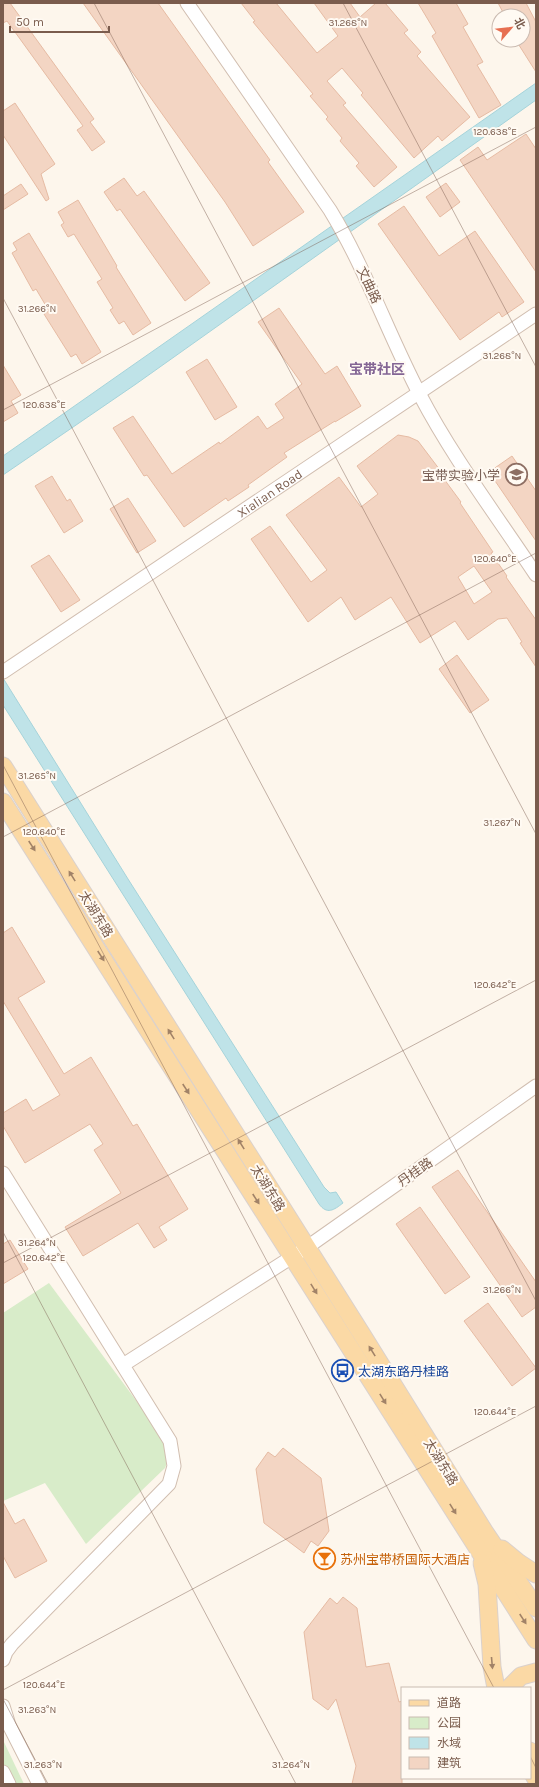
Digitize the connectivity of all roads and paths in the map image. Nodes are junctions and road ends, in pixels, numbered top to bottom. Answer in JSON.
{"nodes":[{"id":1,"x":187,"y":3,"type":"edge"},
{"id":2,"x":536,"y":314,"type":"edge"},
{"id":3,"x":419,"y":393,"type":"junction"},
{"id":4,"x":536,"y":575,"type":"edge"},
{"id":5,"x":3,"y":672,"type":"edge"},
{"id":6,"x":3,"y":766,"type":"edge"},
{"id":7,"x":3,"y":802,"type":"edge"},
{"id":8,"x":536,"y":1086,"type":"edge"},
{"id":9,"x":3,"y":1173,"type":"edge"},
{"id":10,"x":300,"y":1252,"type":"junction"},
{"id":11,"x":123,"y":1365,"type":"junction"},
{"id":12,"x":479,"y":1537,"type":"junction"},
{"id":13,"x":536,"y":1574,"type":"edge"},
{"id":14,"x":536,"y":1608,"type":"edge"},
{"id":15,"x":536,"y":1640,"type":"edge"},
{"id":16,"x":3,"y":1660,"type":"edge"},
{"id":17,"x":536,"y":1672,"type":"edge"},
{"id":18,"x":496,"y":1687,"type":"edge"},
{"id":19,"x":510,"y":1687,"type":"edge"},
{"id":20,"x":3,"y":1706,"type":"edge"},
{"id":21,"x":531,"y":1753,"type":"edge"},
{"id":22,"x":536,"y":1762,"type":"edge"},
{"id":23,"x":531,"y":1770,"type":"edge"},
{"id":24,"x":3,"y":1772,"type":"edge"},
{"id":25,"x":536,"y":1779,"type":"edge"},
{"id":26,"x":9,"y":1784,"type":"edge"},
{"id":27,"x":39,"y":1784,"type":"edge"}],
"edges":[{"from":1,"to":3,"type":"street","name":"文曲路"},
{"from":2,"to":3,"type":"street","name":"Xialian Road"},
{"from":3,"to":4,"type":"street","name":"文曲路"},
{"from":3,"to":5,"type":"street","name":"Xialian Road"},
{"from":10,"to":6,"type":"main road","name":"太湖东路","one_way":true},
{"from":7,"to":10,"type":"main road","name":"太湖东路","one_way":true},
{"from":8,"to":10,"type":"street","name":"丹桂路"},
{"from":9,"to":11,"type":"street"},
{"from":10,"to":11,"type":"street","name":"丹桂路"},
{"from":10,"to":12,"type":"main road","name":"太湖东路"},
{"from":11,"to":16,"type":"street"},
{"from":12,"to":13,"type":"main road"},
{"from":12,"to":14,"type":"main road","name":"太湖东路"},
{"from":12,"to":15,"type":"main road","name":"太湖东路","one_way":true},
{"from":12,"to":18,"type":"main road","one_way":true},
{"from":17,"to":19,"type":"main road"},
{"from":20,"to":27,"type":"street"},
{"from":21,"to":22,"type":"main road"},
{"from":23,"to":25,"type":"main road"},
{"from":24,"to":26,"type":"street"}]}
